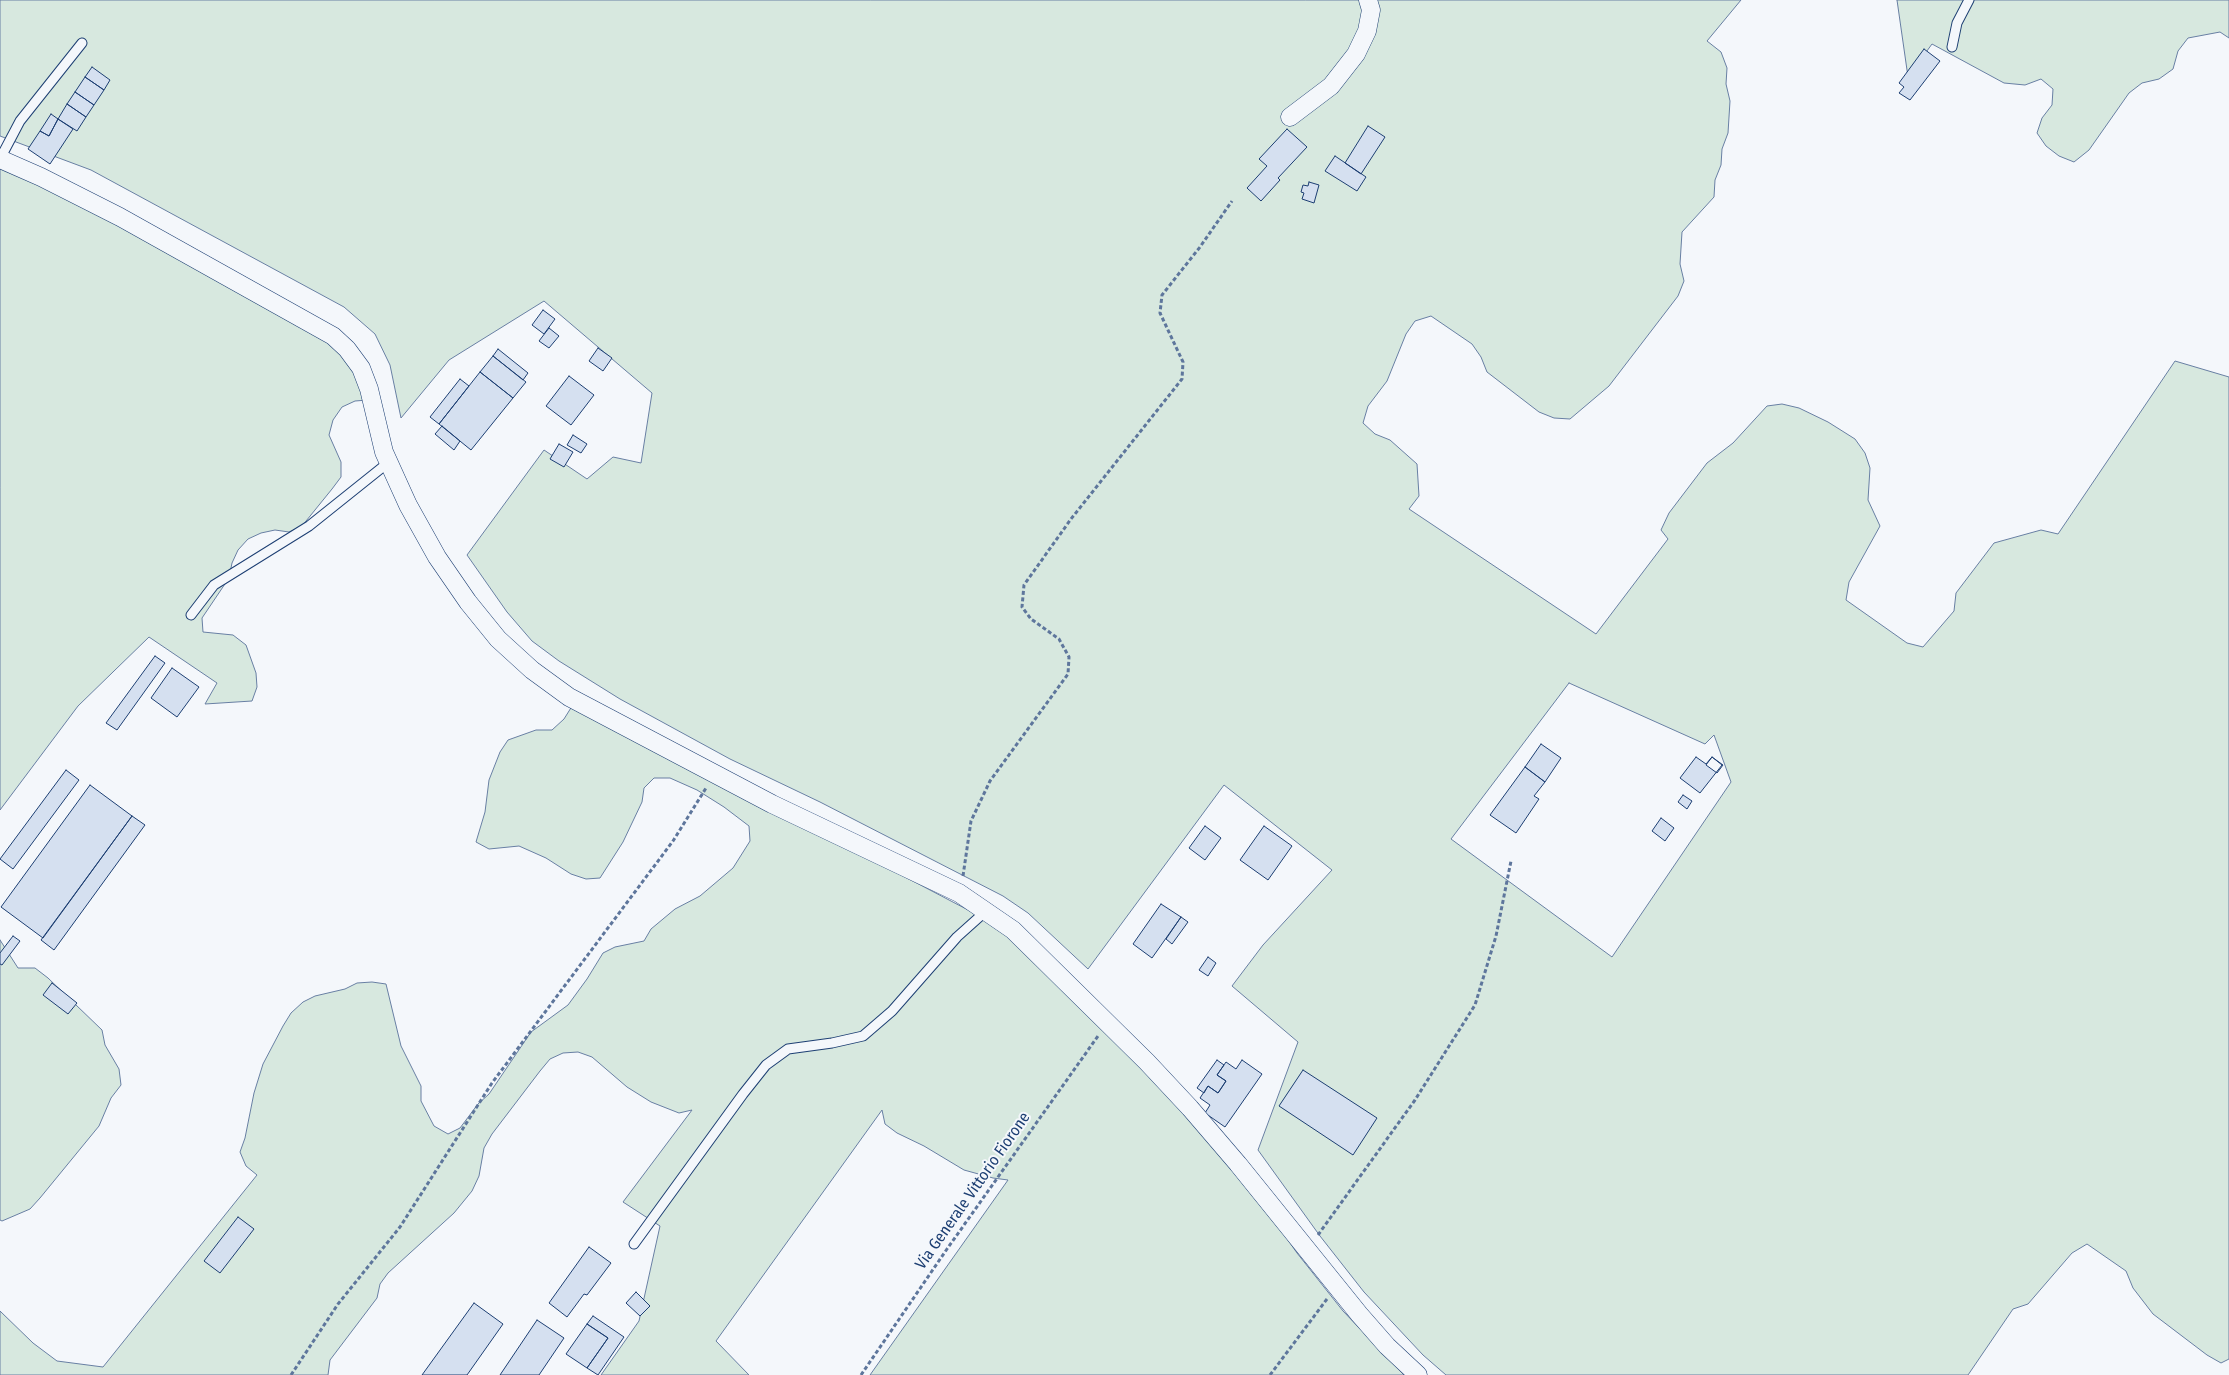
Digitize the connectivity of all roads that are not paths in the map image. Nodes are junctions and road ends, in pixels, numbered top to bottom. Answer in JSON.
{"nodes":[{"id":1,"x":1368,"y":0,"type":"edge"},
{"id":2,"x":1969,"y":0,"type":"edge"},
{"id":3,"x":82,"y":43,"type":"dead end"},
{"id":4,"x":1952,"y":47,"type":"dead end"},
{"id":5,"x":1290,"y":117,"type":"dead end"},
{"id":6,"x":0,"y":159,"type":"edge"},
{"id":7,"x":389,"y":462,"type":"junction"},
{"id":8,"x":191,"y":615,"type":"dead end"},
{"id":9,"x":986,"y":911,"type":"junction"},
{"id":10,"x":634,"y":1244,"type":"dead end"},
{"id":11,"x":1418,"y":1375,"type":"edge"}],
"edges":[{"from":1,"to":5,"type":"street"},
{"from":2,"to":4,"type":"lane"},
{"from":3,"to":6,"type":"lane"},
{"from":6,"to":7,"type":"street"},
{"from":7,"to":8,"type":"lane"},
{"from":7,"to":9,"type":"street"},
{"from":9,"to":10,"type":"lane"},
{"from":9,"to":11,"type":"street"}]}
